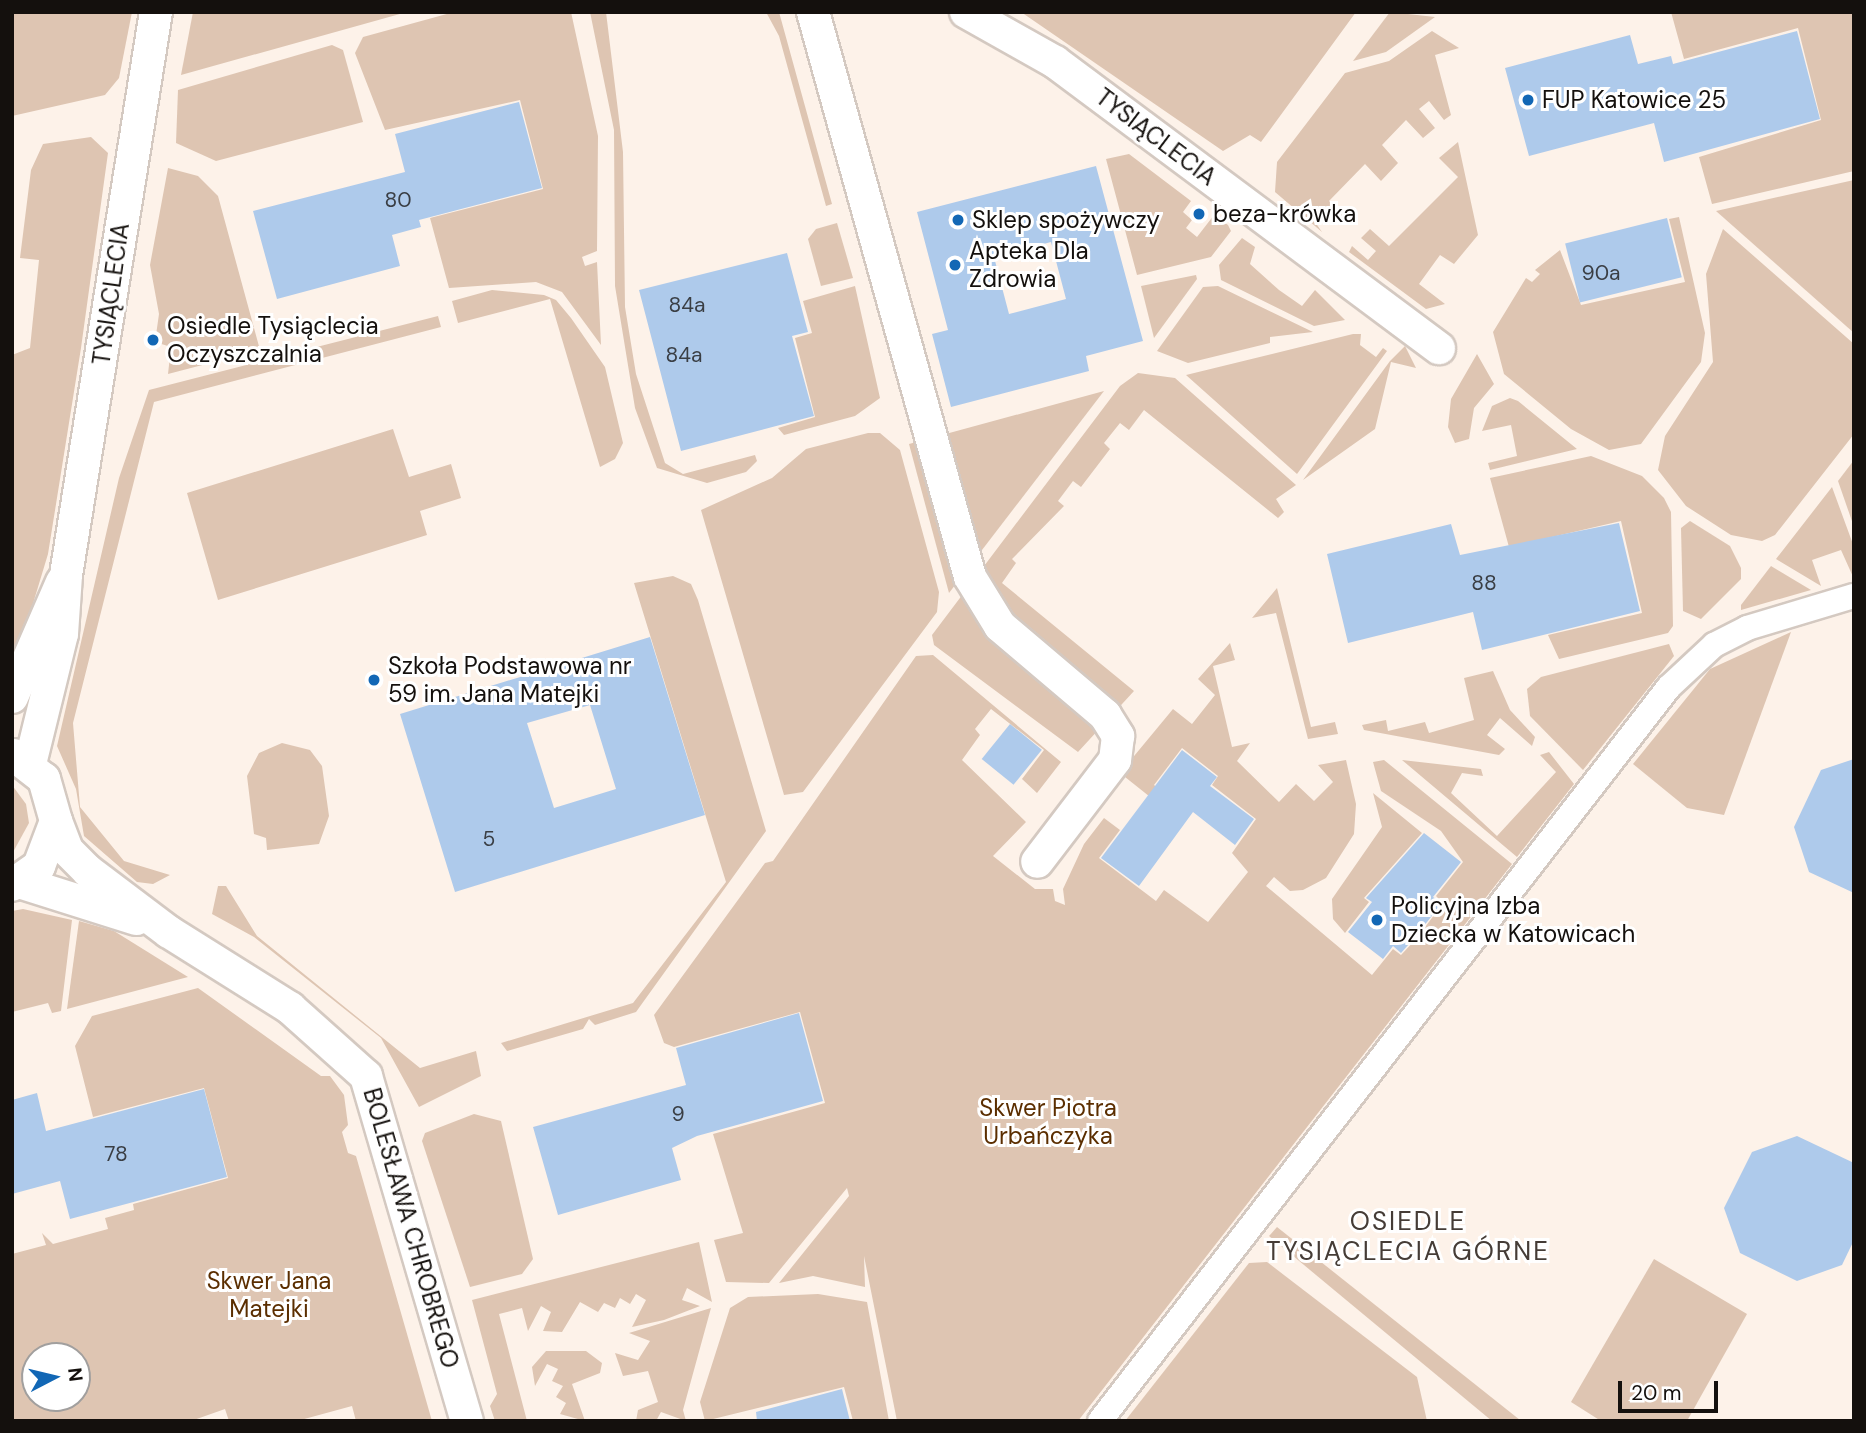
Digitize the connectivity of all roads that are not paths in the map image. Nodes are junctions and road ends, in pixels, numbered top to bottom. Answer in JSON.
{"nodes":[{"id":1,"x":156,"y":12,"type":"edge"},
{"id":2,"x":813,"y":12,"type":"edge"},
{"id":3,"x":966,"y":12,"type":"edge"},
{"id":4,"x":1439,"y":348,"type":"dead end"},
{"id":5,"x":66,"y":575,"type":"junction"},
{"id":6,"x":1854,"y":596,"type":"edge"},
{"id":7,"x":12,"y":697,"type":"edge"},
{"id":8,"x":21,"y":759,"type":"edge"},
{"id":9,"x":56,"y":821,"type":"junction"},
{"id":10,"x":1037,"y":862,"type":"dead end"},
{"id":11,"x":16,"y":884,"type":"edge"},
{"id":12,"x":164,"y":929,"type":"junction"},
{"id":13,"x":467,"y":1421,"type":"edge"},
{"id":14,"x":1100,"y":1421,"type":"edge"}],
"edges":[{"from":1,"to":5,"type":"street","name":"TYSIĄCLECIA"},
{"from":2,"to":10,"type":"street"},
{"from":3,"to":4,"type":"street","name":"TYSIĄCLECIA"},
{"from":5,"to":7,"type":"street","name":"TYSIĄCLECIA"},
{"from":5,"to":8,"type":"street","name":"TYSIĄCLECIA"},
{"from":6,"to":14,"type":"street"},
{"from":8,"to":9,"type":"street","name":"BOLESŁAWA CHROBREGO"},
{"from":9,"to":11,"type":"street"},
{"from":9,"to":12,"type":"street","name":"BOLESŁAWA CHROBREGO"},
{"from":11,"to":12,"type":"street","name":"BOLESŁAWA CHROBREGO"},
{"from":12,"to":13,"type":"street","name":"BOLESŁAWA CHROBREGO"}]}
